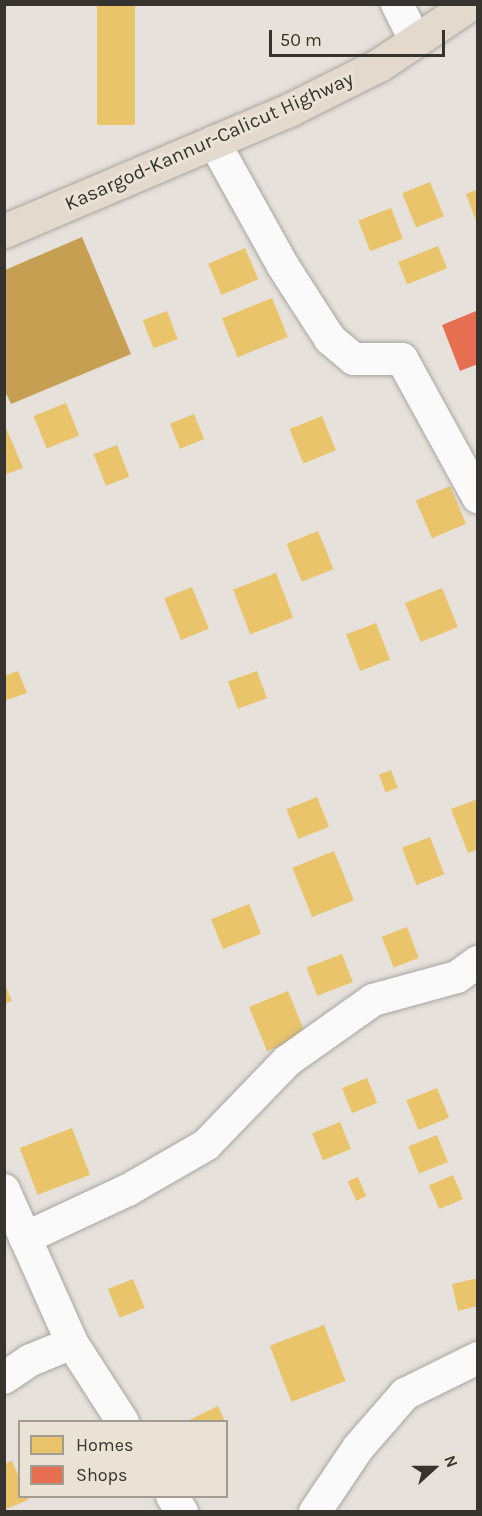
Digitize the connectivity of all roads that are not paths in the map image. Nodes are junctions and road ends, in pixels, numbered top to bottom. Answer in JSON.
{"nodes":[{"id":1,"x":397,"y":4,"type":"edge"},
{"id":2,"x":470,"y":4,"type":"edge"},
{"id":3,"x":415,"y":40,"type":"junction"},
{"id":4,"x":214,"y":142,"type":"junction"},
{"id":5,"x":4,"y":231,"type":"edge"},
{"id":6,"x":477,"y":497,"type":"edge"},
{"id":7,"x":477,"y":962,"type":"edge"},
{"id":8,"x":4,"y":1190,"type":"edge"},
{"id":9,"x":26,"y":1238,"type":"junction"},
{"id":10,"x":72,"y":1342,"type":"junction"},
{"id":11,"x":477,"y":1358,"type":"edge"},
{"id":12,"x":4,"y":1378,"type":"edge"},
{"id":13,"x":122,"y":1420,"type":"edge"},
{"id":14,"x":173,"y":1498,"type":"edge"},
{"id":15,"x":182,"y":1512,"type":"edge"},
{"id":16,"x":315,"y":1512,"type":"edge"}],
"edges":[{"from":1,"to":3,"type":"street"},
{"from":2,"to":3,"type":"highway","name":"Kasargod-Kannur-Calicut Highway"},
{"from":3,"to":4,"type":"highway","name":"Kasargod-Kannur-Calicut Highway"},
{"from":4,"to":5,"type":"highway","name":"Kasargod-Kannur-Calicut Highway"},
{"from":4,"to":6,"type":"street"},
{"from":7,"to":9,"type":"street"},
{"from":8,"to":9,"type":"street"},
{"from":9,"to":10,"type":"street"},
{"from":10,"to":12,"type":"street"},
{"from":10,"to":13,"type":"street"},
{"from":11,"to":16,"type":"street"},
{"from":14,"to":15,"type":"street"}]}
